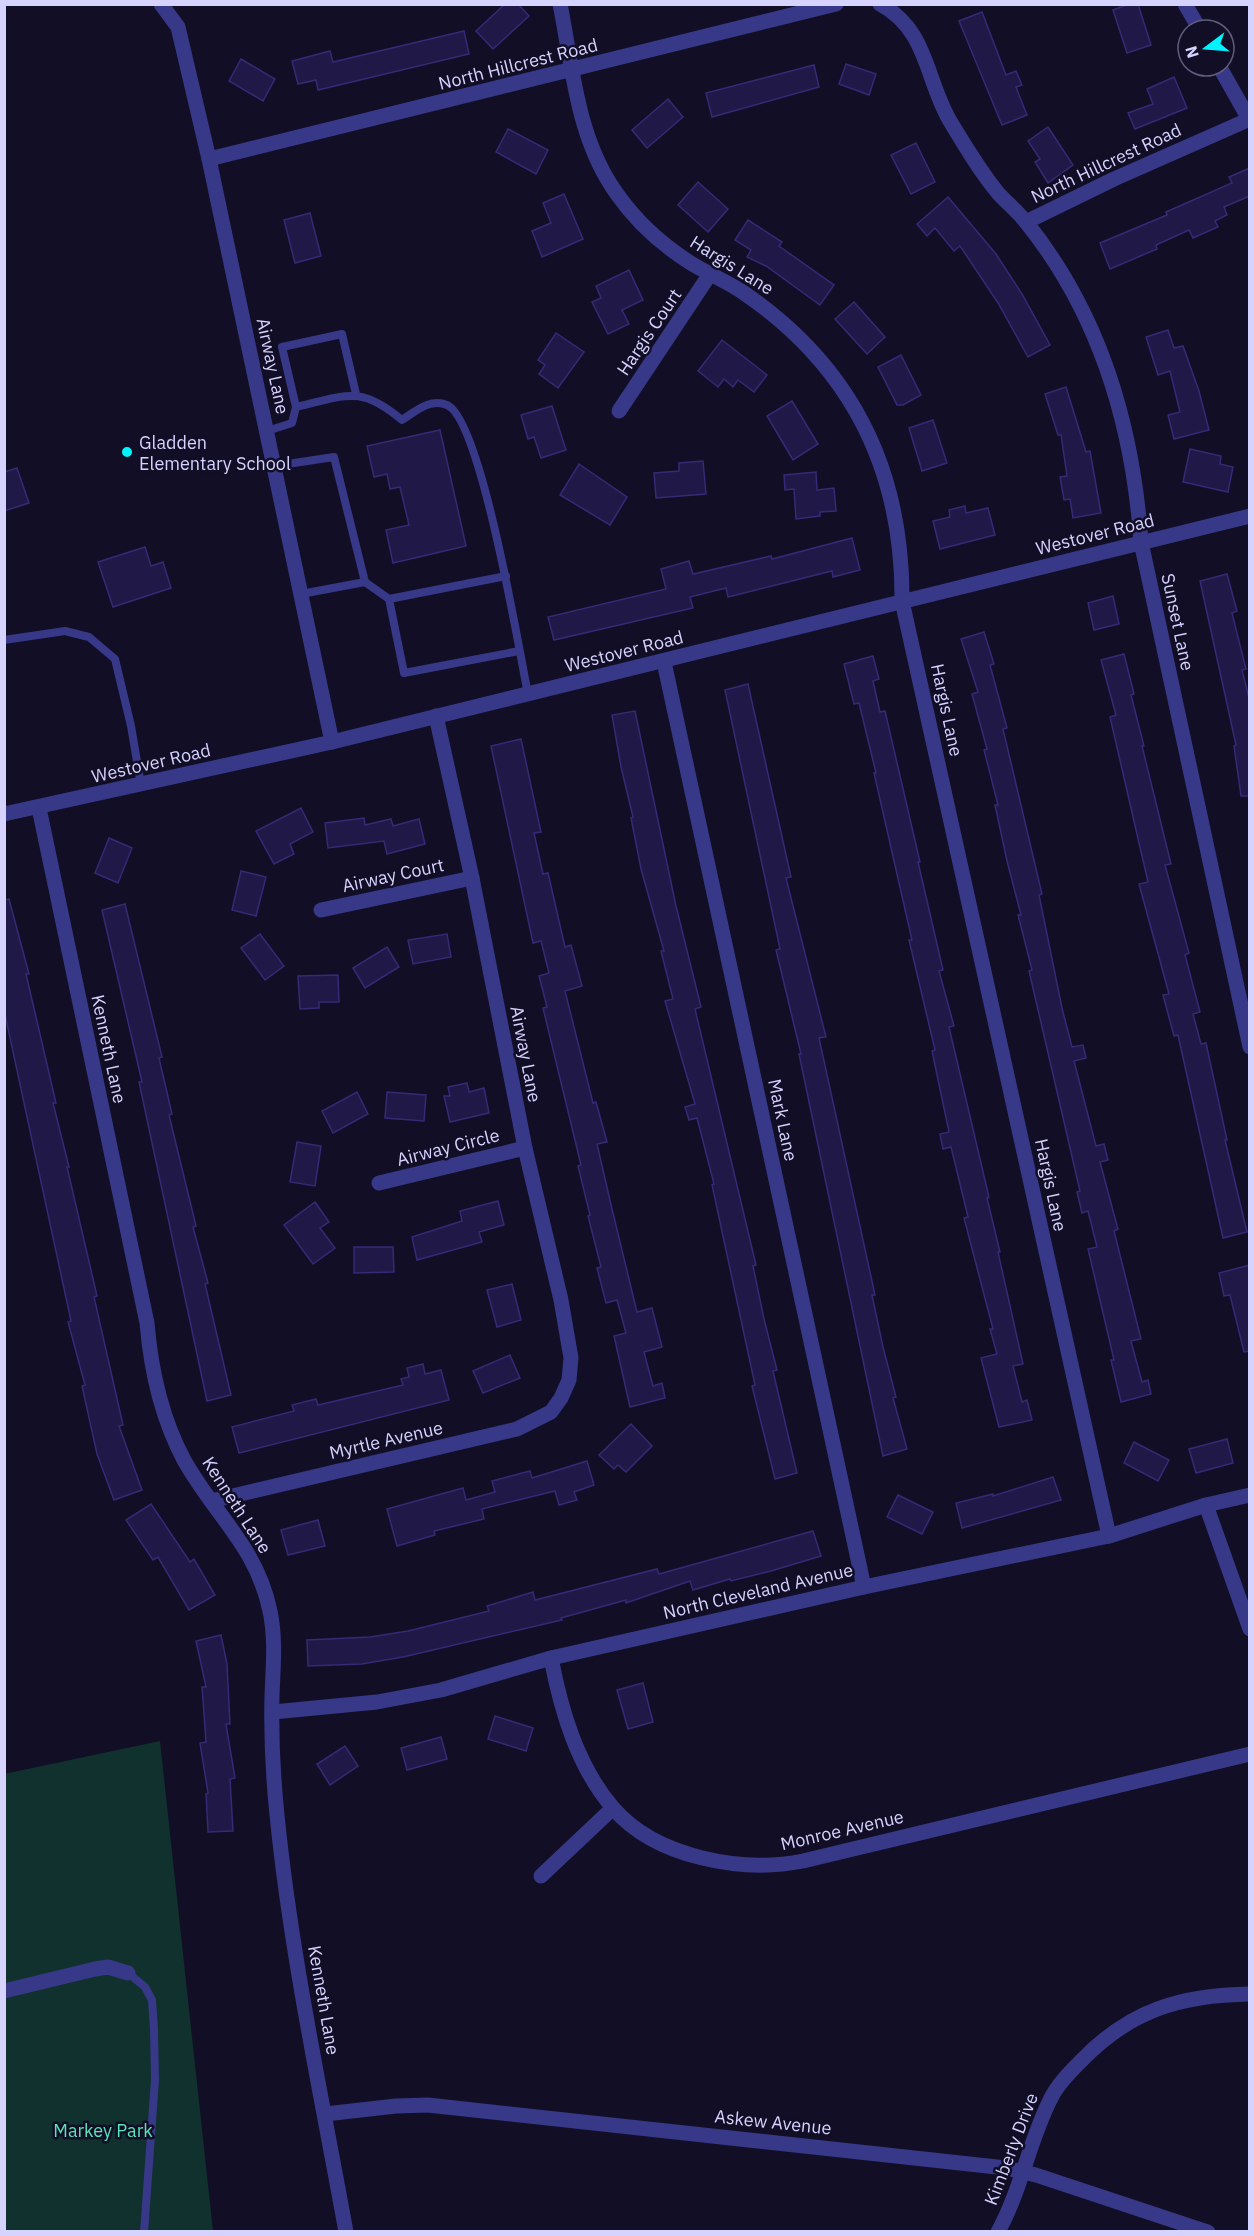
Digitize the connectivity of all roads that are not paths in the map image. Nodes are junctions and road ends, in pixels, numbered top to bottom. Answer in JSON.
{"nodes":[{"id":1,"x":161,"y":4,"type":"edge"},
{"id":2,"x":560,"y":4,"type":"edge"},
{"id":3,"x":836,"y":4,"type":"edge"},
{"id":4,"x":880,"y":4,"type":"edge"},
{"id":5,"x":1185,"y":4,"type":"edge"},
{"id":6,"x":1193,"y":18,"type":"edge"},
{"id":7,"x":573,"y":71,"type":"junction"},
{"id":8,"x":1227,"y":78,"type":"edge"},
{"id":9,"x":1249,"y":119,"type":"edge"},
{"id":10,"x":209,"y":159,"type":"junction"},
{"id":11,"x":1026,"y":222,"type":"junction"},
{"id":12,"x":710,"y":274,"type":"junction"},
{"id":13,"x":356,"y":394,"type":"junction"},
{"id":14,"x":296,"y":407,"type":"junction"},
{"id":15,"x":619,"y":411,"type":"dead end"},
{"id":16,"x":267,"y":431,"type":"junction"},
{"id":17,"x":274,"y":466,"type":"junction"},
{"id":18,"x":1250,"y":516,"type":"edge"},
{"id":19,"x":1142,"y":542,"type":"junction"},
{"id":20,"x":506,"y":576,"type":"junction"},
{"id":21,"x":365,"y":582,"type":"junction"},
{"id":22,"x":301,"y":594,"type":"junction"},
{"id":23,"x":389,"y":599,"type":"junction"},
{"id":24,"x":902,"y":601,"type":"junction"},
{"id":25,"x":4,"y":640,"type":"edge"},
{"id":26,"x":519,"y":651,"type":"junction"},
{"id":27,"x":664,"y":662,"type":"junction"},
{"id":28,"x":528,"y":694,"type":"junction"},
{"id":29,"x":436,"y":716,"type":"junction"},
{"id":30,"x":333,"y":742,"type":"junction"},
{"id":31,"x":141,"y":785,"type":"junction"},
{"id":32,"x":39,"y":808,"type":"junction"},
{"id":33,"x":4,"y":814,"type":"edge"},
{"id":34,"x":472,"y":878,"type":"junction"},
{"id":35,"x":321,"y":910,"type":"dead end"},
{"id":36,"x":1250,"y":1047,"type":"edge"},
{"id":37,"x":525,"y":1149,"type":"junction"},
{"id":38,"x":379,"y":1184,"type":"dead end"},
{"id":39,"x":561,"y":1398,"type":"joint"},
{"id":40,"x":1250,"y":1495,"type":"edge"},
{"id":41,"x":211,"y":1501,"type":"junction"},
{"id":42,"x":1206,"y":1505,"type":"junction"},
{"id":43,"x":1109,"y":1536,"type":"junction"},
{"id":44,"x":864,"y":1587,"type":"junction"},
{"id":45,"x":1250,"y":1629,"type":"edge"},
{"id":46,"x":551,"y":1658,"type":"junction"},
{"id":47,"x":273,"y":1712,"type":"junction"},
{"id":48,"x":1250,"y":1754,"type":"edge"},
{"id":49,"x":613,"y":1809,"type":"junction"},
{"id":50,"x":541,"y":1875,"type":"dead end"},
{"id":51,"x":128,"y":1973,"type":"joint"},
{"id":52,"x":4,"y":1991,"type":"edge"},
{"id":53,"x":1250,"y":1994,"type":"edge"},
{"id":54,"x":325,"y":2114,"type":"junction"},
{"id":55,"x":1021,"y":2172,"type":"junction"},
{"id":56,"x":144,"y":2232,"type":"edge"},
{"id":57,"x":346,"y":2232,"type":"edge"},
{"id":58,"x":999,"y":2232,"type":"edge"},
{"id":59,"x":1208,"y":2232,"type":"edge"}],
"edges":[{"from":1,"to":10,"type":"street","name":"Airway Lane"},
{"from":2,"to":7,"type":"street","name":"Hargis Lane"},
{"from":3,"to":7,"type":"street","name":"North Hillcrest Road"},
{"from":4,"to":11,"type":"street","name":"North Hillcrest Road"},
{"from":5,"to":6,"type":"street"},
{"from":7,"to":10,"type":"street","name":"North Hillcrest Road"},
{"from":7,"to":12,"type":"street","name":"Hargis Lane"},
{"from":8,"to":9,"type":"street"},
{"from":9,"to":11,"type":"street","name":"North Hillcrest Road"},
{"from":10,"to":16,"type":"street","name":"Airway Lane"},
{"from":11,"to":19,"type":"street","name":"Sunset Lane"},
{"from":12,"to":15,"type":"street","name":"Hargis Court"},
{"from":12,"to":24,"type":"street","name":"Hargis Lane"},
{"from":13,"to":14,"type":"lane"},
{"from":13,"to":14,"type":"lane"},
{"from":13,"to":20,"type":"lane"},
{"from":14,"to":16,"type":"lane"},
{"from":16,"to":17,"type":"street","name":"Airway Lane"},
{"from":17,"to":21,"type":"lane"},
{"from":17,"to":22,"type":"street","name":"Airway Lane"},
{"from":18,"to":19,"type":"street","name":"Westover Road"},
{"from":19,"to":24,"type":"street","name":"Westover Road"},
{"from":19,"to":36,"type":"street","name":"Sunset Lane"},
{"from":20,"to":23,"type":"lane"},
{"from":20,"to":26,"type":"lane"},
{"from":21,"to":22,"type":"lane"},
{"from":21,"to":23,"type":"lane"},
{"from":22,"to":30,"type":"street","name":"Airway Lane"},
{"from":23,"to":26,"type":"lane"},
{"from":24,"to":27,"type":"street","name":"Westover Road"},
{"from":24,"to":43,"type":"street","name":"Hargis Lane"},
{"from":25,"to":31,"type":"lane"},
{"from":26,"to":28,"type":"lane"},
{"from":27,"to":28,"type":"street","name":"Westover Road"},
{"from":27,"to":44,"type":"street","name":"Mark Lane"},
{"from":28,"to":29,"type":"street","name":"Westover Road"},
{"from":29,"to":30,"type":"street","name":"Westover Road"},
{"from":29,"to":34,"type":"street","name":"Airway Lane"},
{"from":30,"to":31,"type":"street","name":"Westover Road"},
{"from":31,"to":32,"type":"street","name":"Westover Road"},
{"from":32,"to":33,"type":"street","name":"Westover Road"},
{"from":32,"to":41,"type":"street","name":"Kenneth Lane"},
{"from":34,"to":35,"type":"street","name":"Airway Court"},
{"from":34,"to":37,"type":"street","name":"Airway Lane"},
{"from":37,"to":38,"type":"street","name":"Airway Circle"},
{"from":37,"to":39,"type":"street","name":"Airway Lane"},
{"from":39,"to":41,"type":"street","name":"Myrtle Avenue"},
{"from":40,"to":42,"type":"street","name":"North Cleveland Avenue"},
{"from":41,"to":47,"type":"street","name":"Kenneth Lane"},
{"from":42,"to":43,"type":"street","name":"North Cleveland Avenue"},
{"from":42,"to":45,"type":"street"},
{"from":43,"to":44,"type":"street","name":"North Cleveland Avenue"},
{"from":44,"to":46,"type":"street","name":"North Cleveland Avenue"},
{"from":46,"to":47,"type":"street","name":"North Cleveland Avenue"},
{"from":46,"to":49,"type":"street","name":"Monroe Avenue"},
{"from":47,"to":54,"type":"street","name":"Kenneth Lane"},
{"from":48,"to":49,"type":"street","name":"Monroe Avenue"},
{"from":49,"to":50,"type":"street"},
{"from":51,"to":52,"type":"street"},
{"from":51,"to":56,"type":"lane"},
{"from":53,"to":55,"type":"street","name":"Kimberly Drive"},
{"from":54,"to":55,"type":"street","name":"Askew Avenue"},
{"from":54,"to":57,"type":"street","name":"Kenneth Lane"},
{"from":55,"to":58,"type":"street","name":"Kimberly Drive"},
{"from":55,"to":59,"type":"street","name":"Askew Avenue"}]}
